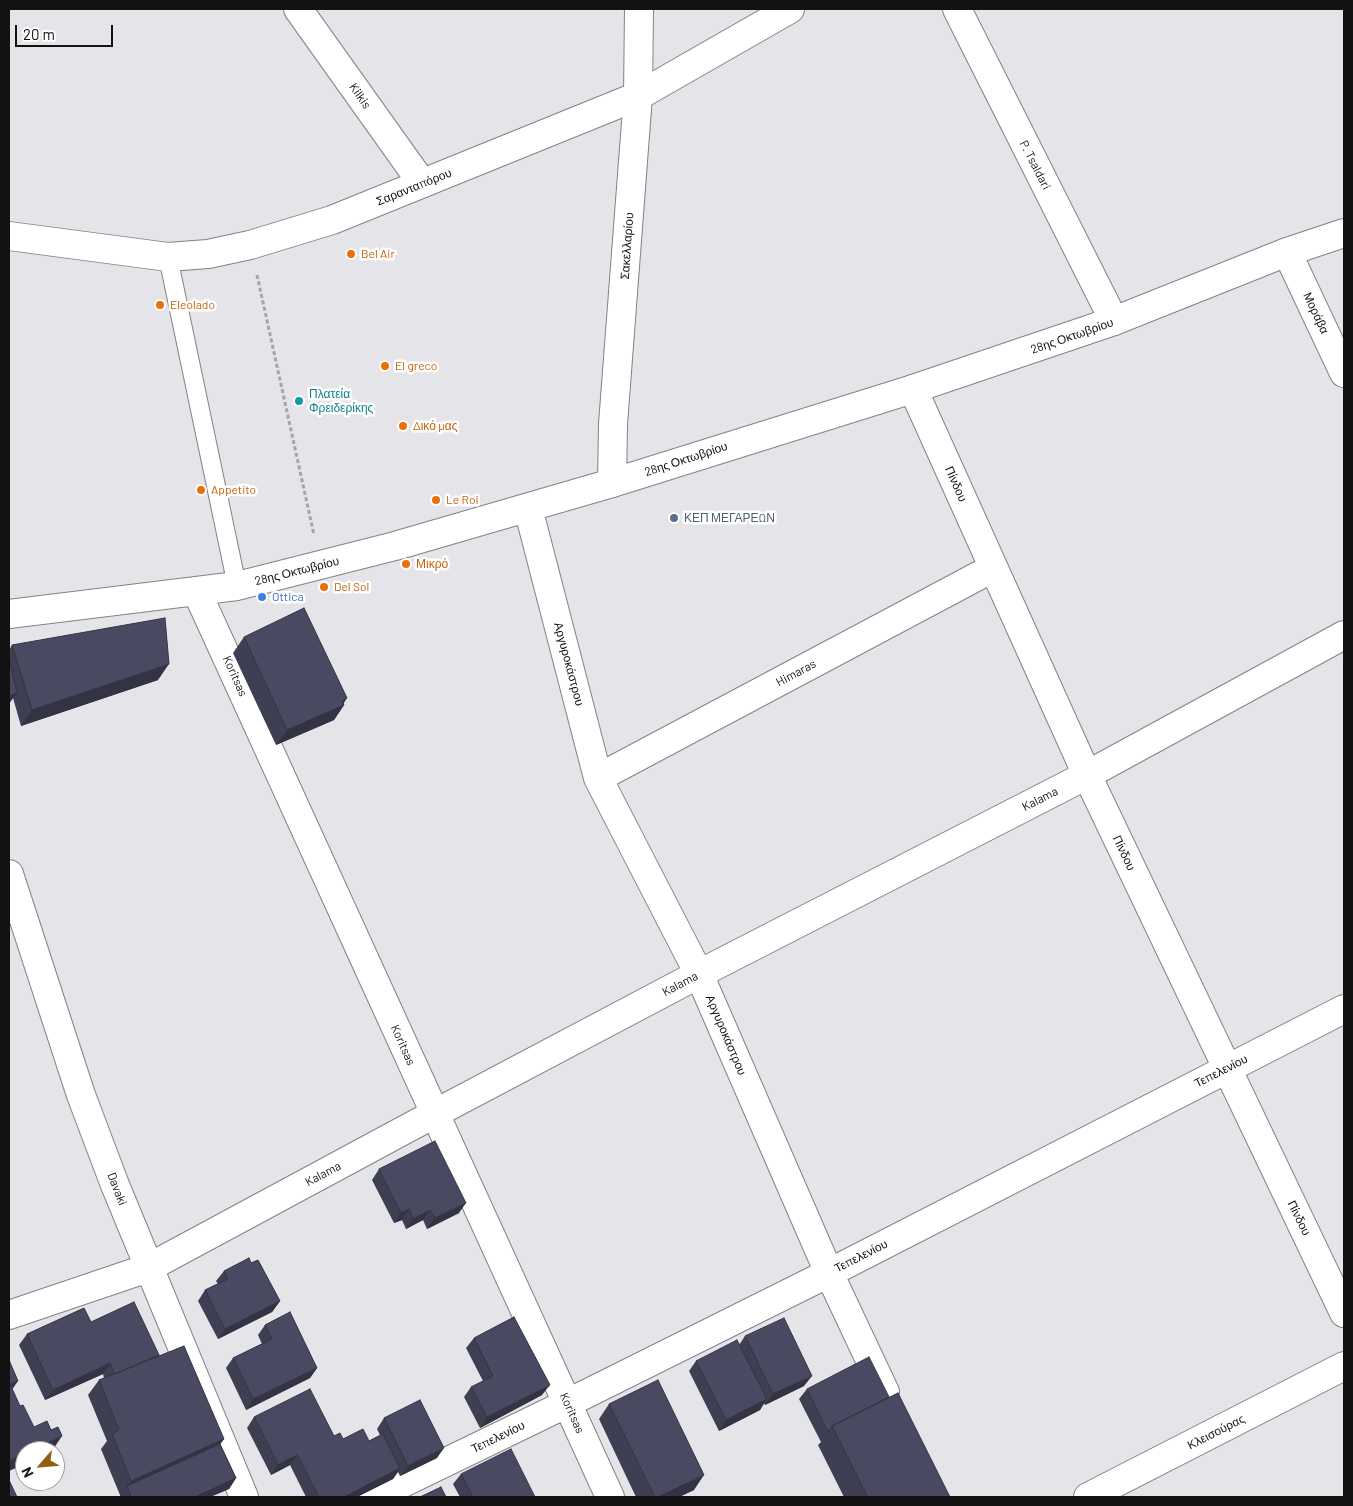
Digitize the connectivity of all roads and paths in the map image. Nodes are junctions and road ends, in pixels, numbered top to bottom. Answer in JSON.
{"nodes":[{"id":1,"x":298,"y":9,"type":"edge"},
{"id":2,"x":639,"y":9,"type":"edge"},
{"id":3,"x":790,"y":9,"type":"edge"},
{"id":4,"x":957,"y":9,"type":"edge"},
{"id":5,"x":638,"y":96,"type":"junction"},
{"id":6,"x":422,"y":184,"type":"junction"},
{"id":7,"x":1344,"y":233,"type":"edge"},
{"id":8,"x":9,"y":236,"type":"edge"},
{"id":9,"x":250,"y":245,"type":"junction"},
{"id":10,"x":1287,"y":252,"type":"junction"},
{"id":11,"x":168,"y":257,"type":"junction"},
{"id":12,"x":1114,"y":322,"type":"junction"},
{"id":13,"x":1344,"y":373,"type":"edge"},
{"id":14,"x":914,"y":389,"type":"junction"},
{"id":15,"x":612,"y":482,"type":"junction"},
{"id":16,"x":528,"y":508,"type":"junction"},
{"id":17,"x":320,"y":565,"type":"junction"},
{"id":18,"x":993,"y":568,"type":"junction"},
{"id":19,"x":237,"y":586,"type":"junction"},
{"id":20,"x":197,"y":592,"type":"junction"},
{"id":21,"x":9,"y":614,"type":"edge"},
{"id":22,"x":1344,"y":635,"type":"edge"},
{"id":23,"x":1087,"y":775,"type":"junction"},
{"id":24,"x":598,"y":778,"type":"junction"},
{"id":25,"x":9,"y":874,"type":"edge"},
{"id":26,"x":14,"y":912,"type":"edge"},
{"id":27,"x":699,"y":974,"type":"junction"},
{"id":28,"x":1344,"y":1009,"type":"edge"},
{"id":29,"x":1226,"y":1068,"type":"junction"},
{"id":30,"x":434,"y":1114,"type":"junction"},
{"id":31,"x":148,"y":1268,"type":"junction"},
{"id":32,"x":829,"y":1273,"type":"junction"},
{"id":33,"x":1344,"y":1312,"type":"edge"},
{"id":34,"x":9,"y":1314,"type":"edge"},
{"id":35,"x":1344,"y":1366,"type":"edge"},
{"id":36,"x":568,"y":1404,"type":"junction"},
{"id":37,"x":896,"y":1416,"type":"edge"},
{"id":38,"x":244,"y":1497,"type":"edge"},
{"id":39,"x":374,"y":1497,"type":"edge"},
{"id":40,"x":610,"y":1497,"type":"edge"},
{"id":41,"x":1088,"y":1497,"type":"edge"}],
"edges":[{"from":1,"to":6,"type":"street","name":"Kilkis"},
{"from":2,"to":5,"type":"street","name":"Σακελλαρίου"},
{"from":3,"to":5,"type":"street","name":"Σαρανταπόρου"},
{"from":4,"to":12,"type":"street","name":"P. Tsaldari"},
{"from":5,"to":6,"type":"street","name":"Σαρανταπόρου"},
{"from":5,"to":15,"type":"street","name":"Σακελλαρίου"},
{"from":6,"to":9,"type":"street","name":"Σαρανταπόρου"},
{"from":7,"to":10,"type":"street","name":"28ης Οκτωβρίου"},
{"from":8,"to":11,"type":"street","name":"Σαρανταπόρου"},
{"from":9,"to":11,"type":"street","name":"Σαρανταπόρου"},
{"from":9,"to":17,"type":"path"},
{"from":10,"to":12,"type":"street","name":"28ης Οκτωβρίου"},
{"from":10,"to":13,"type":"street","name":"Μοράβα"},
{"from":11,"to":19,"type":"lane"},
{"from":12,"to":14,"type":"street","name":"28ης Οκτωβρίου"},
{"from":14,"to":15,"type":"street","name":"28ης Οκτωβρίου"},
{"from":14,"to":18,"type":"street","name":"Πίνδου"},
{"from":15,"to":16,"type":"street","name":"28ης Οκτωβρίου"},
{"from":16,"to":17,"type":"street","name":"28ης Οκτωβρίου"},
{"from":16,"to":24,"type":"street","name":"Αργυροκάστρου"},
{"from":17,"to":19,"type":"street","name":"28ης Οκτωβρίου"},
{"from":18,"to":23,"type":"street","name":"Πίνδου"},
{"from":18,"to":24,"type":"street","name":"Himaras"},
{"from":19,"to":20,"type":"street","name":"28ης Οκτωβρίου"},
{"from":20,"to":21,"type":"street","name":"28ης Οκτωβρίου"},
{"from":20,"to":30,"type":"street","name":"Koritsas"},
{"from":22,"to":23,"type":"street","name":"Kalama"},
{"from":23,"to":27,"type":"street","name":"Kalama"},
{"from":23,"to":29,"type":"street","name":"Πίνδου"},
{"from":24,"to":27,"type":"street","name":"Αργυροκάστρου"},
{"from":25,"to":26,"type":"street","name":"Davaki"},
{"from":26,"to":31,"type":"street","name":"Davaki"},
{"from":27,"to":30,"type":"street","name":"Kalama"},
{"from":27,"to":32,"type":"street","name":"Αργυροκάστρου"},
{"from":28,"to":29,"type":"street","name":"Τεπελενίου"},
{"from":29,"to":32,"type":"street","name":"Τεπελενίου"},
{"from":29,"to":33,"type":"street","name":"Πίνδου"},
{"from":30,"to":31,"type":"street","name":"Kalama"},
{"from":30,"to":36,"type":"street","name":"Koritsas"},
{"from":31,"to":34,"type":"street","name":"Kalama"},
{"from":31,"to":38,"type":"street","name":"Davaki"},
{"from":32,"to":36,"type":"street","name":"Τεπελενίου"},
{"from":32,"to":37,"type":"street","name":"Αργυροκάστρου"},
{"from":35,"to":41,"type":"street","name":"Κλεισούρας"},
{"from":36,"to":39,"type":"street","name":"Τεπελενίου"},
{"from":36,"to":40,"type":"street","name":"Koritsas"}]}
